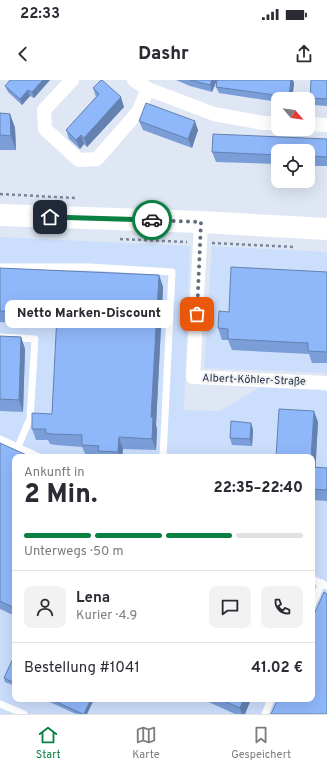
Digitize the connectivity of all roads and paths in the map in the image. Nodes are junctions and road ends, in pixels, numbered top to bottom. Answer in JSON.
{"nodes":[{"id":1,"x":72,"y":80,"type":"edge"},
{"id":2,"x":134,"y":80,"type":"edge"},
{"id":3,"x":148,"y":89,"type":"junction"},
{"id":4,"x":271,"y":123,"type":"edge"},
{"id":5,"x":315,"y":124,"type":"edge"},
{"id":6,"x":327,"y":125,"type":"edge"},
{"id":7,"x":0,"y":215,"type":"edge"},
{"id":8,"x":327,"y":229,"type":"edge"},
{"id":9,"x":201,"y":232,"type":"junction"},
{"id":10,"x":115,"y":238,"type":"dead end"},
{"id":11,"x":295,"y":247,"type":"dead end"},
{"id":12,"x":0,"y":267,"type":"edge"},
{"id":13,"x":0,"y":337,"type":"edge"},
{"id":14,"x":327,"y":383,"type":"edge"},
{"id":15,"x":0,"y":439,"type":"edge"},
{"id":16,"x":18,"y":447,"type":"junction"},
{"id":17,"x":33,"y":454,"type":"edge"},
{"id":18,"x":163,"y":454,"type":"edge"},
{"id":19,"x":315,"y":580,"type":"edge"},
{"id":20,"x":324,"y":585,"type":"edge"},
{"id":21,"x":315,"y":600,"type":"edge"},
{"id":22,"x":270,"y":702,"type":"edge"},
{"id":23,"x":0,"y":704,"type":"edge"},
{"id":24,"x":24,"y":714,"type":"edge"},
{"id":25,"x":265,"y":714,"type":"edge"}],
"edges":[{"from":1,"to":3,"type":"street"},
{"from":2,"to":3,"type":"street"},
{"from":3,"to":4,"type":"street"},
{"from":5,"to":6,"type":"street"},
{"from":7,"to":9,"type":"main road"},
{"from":8,"to":9,"type":"main road"},
{"from":9,"to":10,"type":"path"},
{"from":9,"to":11,"type":"path"},
{"from":9,"to":14,"type":"street","name":"Albert-Köhler-Straße"},
{"from":12,"to":18,"type":"lane"},
{"from":13,"to":16,"type":"lane"},
{"from":15,"to":16,"type":"lane"},
{"from":16,"to":17,"type":"lane"},
{"from":19,"to":20,"type":"lane"},
{"from":20,"to":21,"type":"lane"},
{"from":22,"to":25,"type":"lane"},
{"from":23,"to":24,"type":"lane"}]}
